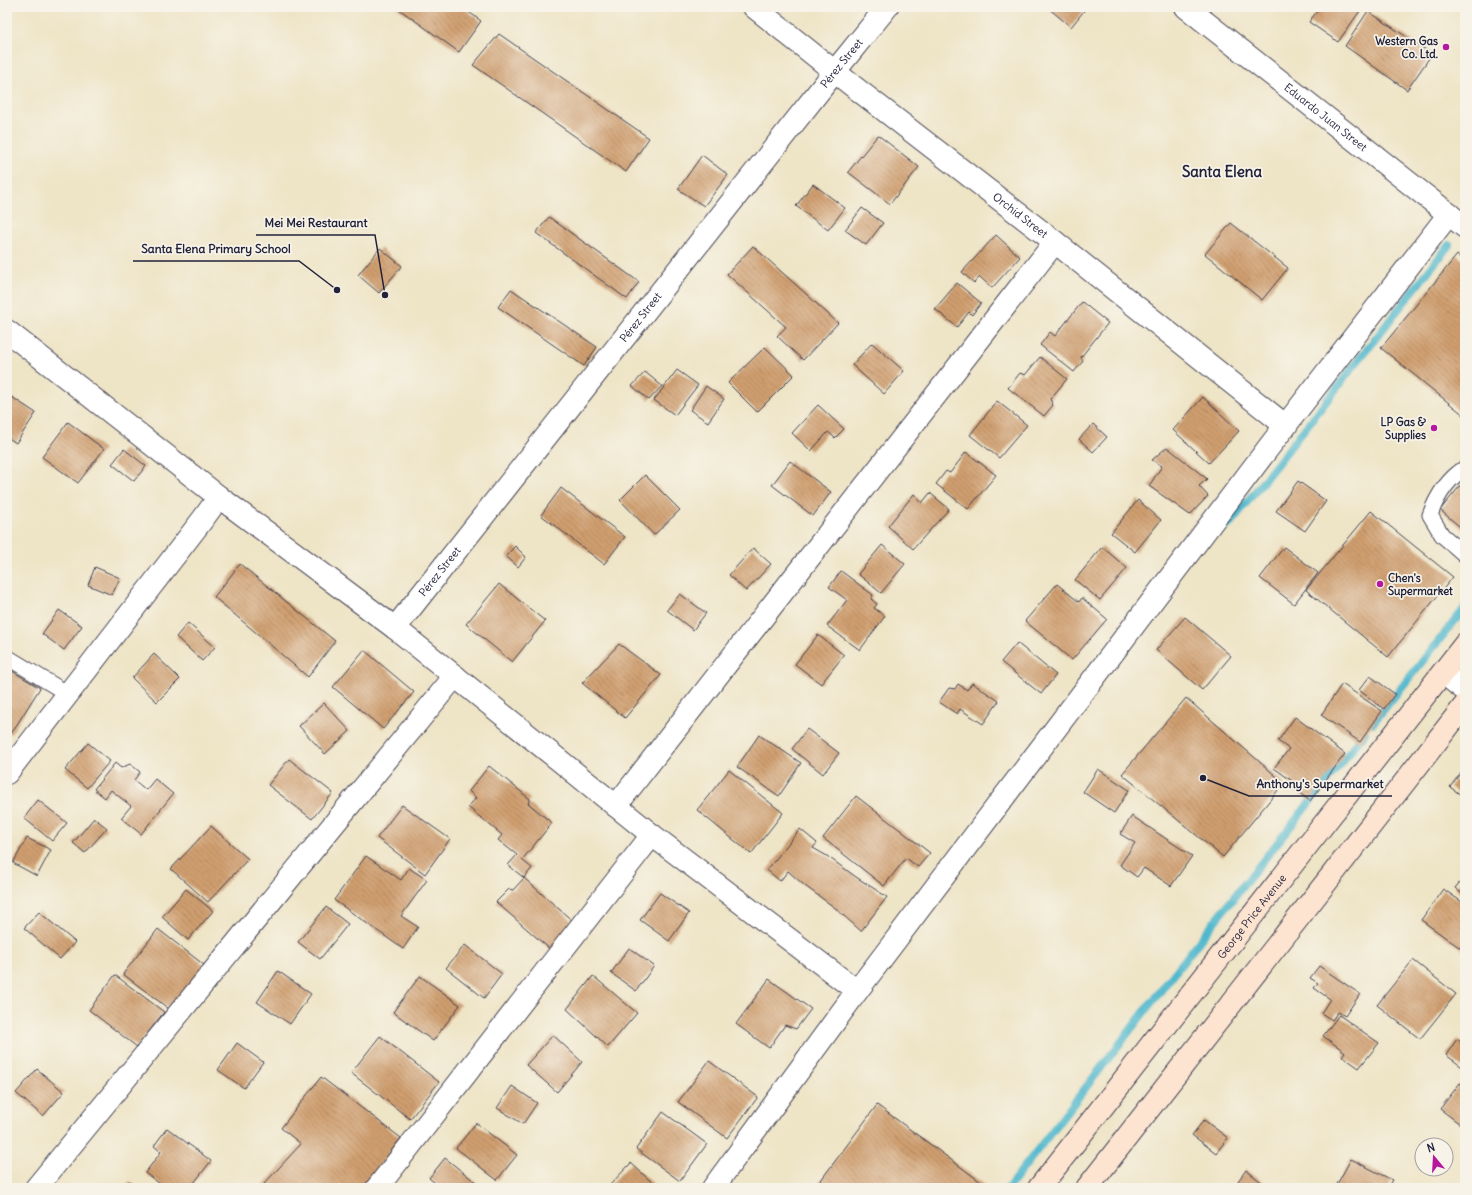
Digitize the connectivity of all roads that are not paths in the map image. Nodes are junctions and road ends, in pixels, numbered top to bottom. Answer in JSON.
{"nodes":[{"id":1,"x":754,"y":7,"type":"edge"},
{"id":2,"x":887,"y":7,"type":"edge"},
{"id":3,"x":1186,"y":7,"type":"edge"},
{"id":4,"x":834,"y":71,"type":"junction"},
{"id":5,"x":1457,"y":221,"type":"edge"},
{"id":6,"x":1055,"y":242,"type":"junction"},
{"id":7,"x":7,"y":331,"type":"edge"},
{"id":8,"x":1286,"y":426,"type":"junction"},
{"id":9,"x":1465,"y":468,"type":"edge"},
{"id":10,"x":219,"y":497,"type":"junction"},
{"id":11,"x":1465,"y":555,"type":"edge"},
{"id":12,"x":395,"y":628,"type":"junction"},
{"id":13,"x":1465,"y":644,"type":"edge"},
{"id":14,"x":7,"y":657,"type":"edge"},
{"id":15,"x":1443,"y":673,"type":"junction"},
{"id":16,"x":455,"y":676,"type":"junction"},
{"id":17,"x":1465,"y":690,"type":"edge"},
{"id":18,"x":68,"y":694,"type":"junction"},
{"id":19,"x":1465,"y":705,"type":"edge"},
{"id":20,"x":7,"y":773,"type":"edge"},
{"id":21,"x":616,"y":806,"type":"junction"},
{"id":22,"x":652,"y":836,"type":"junction"},
{"id":23,"x":857,"y":991,"type":"junction"},
{"id":24,"x":36,"y":1188,"type":"edge"},
{"id":25,"x":377,"y":1188,"type":"edge"},
{"id":26,"x":712,"y":1188,"type":"edge"},
{"id":27,"x":1038,"y":1188,"type":"edge"},
{"id":28,"x":1086,"y":1188,"type":"edge"}],
"edges":[{"from":1,"to":4,"type":"street","name":"Orchid Street"},
{"from":2,"to":4,"type":"street","name":"Pérez Street"},
{"from":3,"to":5,"type":"street","name":"Eduardo Juan Street"},
{"from":4,"to":6,"type":"street","name":"Orchid Street"},
{"from":4,"to":12,"type":"street","name":"Pérez Street"},
{"from":5,"to":8,"type":"street"},
{"from":6,"to":8,"type":"street","name":"Orchid Street"},
{"from":6,"to":21,"type":"street"},
{"from":7,"to":10,"type":"street"},
{"from":8,"to":23,"type":"street"},
{"from":9,"to":11,"type":"lane"},
{"from":10,"to":12,"type":"street"},
{"from":10,"to":18,"type":"street"},
{"from":12,"to":16,"type":"street"},
{"from":13,"to":15,"type":"main road","name":"George Price Avenue"},
{"from":14,"to":18,"type":"lane"},
{"from":15,"to":17,"type":"street"},
{"from":15,"to":27,"type":"main road","name":"George Price Avenue"},
{"from":16,"to":21,"type":"street"},
{"from":16,"to":24,"type":"street"},
{"from":18,"to":20,"type":"street"},
{"from":19,"to":28,"type":"main road"},
{"from":21,"to":22,"type":"street"},
{"from":22,"to":23,"type":"street"},
{"from":22,"to":25,"type":"street"},
{"from":23,"to":26,"type":"street"}]}
